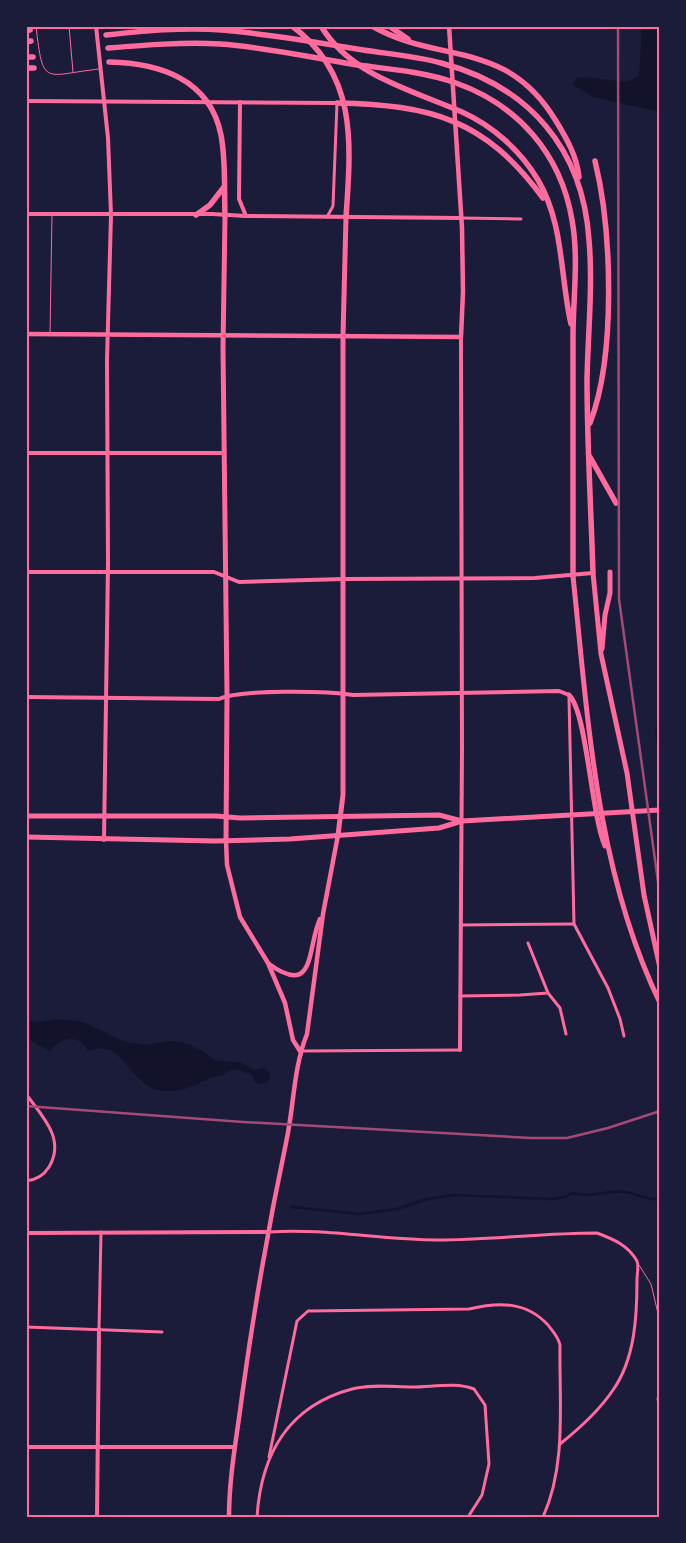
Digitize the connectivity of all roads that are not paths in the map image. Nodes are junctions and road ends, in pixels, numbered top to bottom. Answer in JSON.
{"nodes":[{"id":1,"x":36,"y":26,"type":"edge"},
{"id":2,"x":69,"y":26,"type":"edge"},
{"id":3,"x":96,"y":26,"type":"edge"},
{"id":4,"x":292,"y":26,"type":"edge"},
{"id":5,"x":321,"y":26,"type":"edge"},
{"id":6,"x":372,"y":26,"type":"edge"},
{"id":7,"x":389,"y":26,"type":"edge"},
{"id":8,"x":449,"y":26,"type":"edge"},
{"id":9,"x":106,"y":35,"type":"dead end"},
{"id":10,"x":412,"y":42,"type":"junction"},
{"id":11,"x":108,"y":48,"type":"dead end"},
{"id":12,"x":109,"y":62,"type":"dead end"},
{"id":13,"x":26,"y":68,"type":"edge"},
{"id":14,"x":34,"y":68,"type":"dead end"},
{"id":15,"x":101,"y":69,"type":"junction"},
{"id":16,"x":73,"y":73,"type":"junction"},
{"id":17,"x":26,"y":102,"type":"edge"},
{"id":18,"x":240,"y":102,"type":"junction"},
{"id":19,"x":337,"y":103,"type":"junction"},
{"id":20,"x":595,"y":161,"type":"dead end"},
{"id":21,"x":580,"y":185,"type":"junction"},
{"id":22,"x":224,"y":187,"type":"junction"},
{"id":23,"x":26,"y":214,"type":"edge"},
{"id":24,"x":52,"y":214,"type":"junction"},
{"id":25,"x":111,"y":215,"type":"junction"},
{"id":26,"x":196,"y":215,"type":"junction"},
{"id":27,"x":225,"y":216,"type":"junction"},
{"id":28,"x":246,"y":216,"type":"junction"},
{"id":29,"x":327,"y":216,"type":"junction"},
{"id":30,"x":346,"y":217,"type":"junction"},
{"id":31,"x":461,"y":218,"type":"junction"},
{"id":32,"x":553,"y":218,"type":"junction"},
{"id":33,"x":521,"y":219,"type":"dead end"},
{"id":34,"x":573,"y":333,"type":"junction"},
{"id":35,"x":26,"y":334,"type":"edge"},
{"id":36,"x":50,"y":334,"type":"junction"},
{"id":37,"x":108,"y":334,"type":"junction"},
{"id":38,"x":224,"y":336,"type":"junction"},
{"id":39,"x":343,"y":336,"type":"junction"},
{"id":40,"x":461,"y":338,"type":"junction"},
{"id":41,"x":589,"y":427,"type":"junction"},
{"id":42,"x":26,"y":453,"type":"edge"},
{"id":43,"x":108,"y":453,"type":"junction"},
{"id":44,"x":224,"y":453,"type":"junction"},
{"id":45,"x":589,"y":456,"type":"junction"},
{"id":46,"x":616,"y":503,"type":"dead end"},
{"id":47,"x":107,"y":571,"type":"junction"},
{"id":48,"x":26,"y":572,"type":"edge"},
{"id":49,"x":610,"y":572,"type":"dead end"},
{"id":50,"x":593,"y":573,"type":"junction"},
{"id":51,"x":227,"y":576,"type":"junction"},
{"id":52,"x":572,"y":576,"type":"junction"},
{"id":53,"x":344,"y":578,"type":"junction"},
{"id":54,"x":462,"y":579,"type":"junction"},
{"id":55,"x":601,"y":654,"type":"junction"},
{"id":56,"x":344,"y":693,"type":"junction"},
{"id":57,"x":462,"y":694,"type":"junction"},
{"id":58,"x":227,"y":695,"type":"junction"},
{"id":59,"x":569,"y":695,"type":"junction"},
{"id":60,"x":26,"y":697,"type":"edge"},
{"id":61,"x":104,"y":698,"type":"junction"},
{"id":62,"x":660,"y":810,"type":"edge"},
{"id":63,"x":26,"y":816,"type":"edge"},
{"id":64,"x":340,"y":816,"type":"junction"},
{"id":65,"x":104,"y":817,"type":"junction"},
{"id":66,"x":227,"y":817,"type":"junction"},
{"id":67,"x":462,"y":821,"type":"junction"},
{"id":68,"x":338,"y":835,"type":"junction"},
{"id":69,"x":26,"y":837,"type":"edge"},
{"id":70,"x":104,"y":840,"type":"junction"},
{"id":71,"x":226,"y":841,"type":"junction"},
{"id":72,"x":609,"y":855,"type":"junction"},
{"id":73,"x":323,"y":914,"type":"junction"},
{"id":74,"x":574,"y":924,"type":"junction"},
{"id":75,"x":461,"y":925,"type":"junction"},
{"id":76,"x":528,"y":943,"type":"dead end"},
{"id":77,"x":268,"y":963,"type":"junction"},
{"id":78,"x":660,"y":968,"type":"edge"},
{"id":79,"x":548,"y":992,"type":"junction"},
{"id":80,"x":460,"y":996,"type":"junction"},
{"id":81,"x":660,"y":1003,"type":"edge"},
{"id":82,"x":566,"y":1034,"type":"dead end"},
{"id":83,"x":624,"y":1036,"type":"dead end"},
{"id":84,"x":460,"y":1050,"type":"joint"},
{"id":85,"x":300,"y":1051,"type":"junction"},
{"id":86,"x":26,"y":1094,"type":"edge"},
{"id":87,"x":26,"y":1180,"type":"edge"},
{"id":88,"x":101,"y":1232,"type":"junction"},
{"id":89,"x":268,"y":1232,"type":"junction"},
{"id":90,"x":26,"y":1233,"type":"edge"},
{"id":91,"x":638,"y":1263,"type":"junction"},
{"id":92,"x":660,"y":1322,"type":"edge"},
{"id":93,"x":26,"y":1328,"type":"edge"},
{"id":94,"x":99,"y":1329,"type":"junction"},
{"id":95,"x":162,"y":1332,"type":"dead end"},
{"id":96,"x":660,"y":1379,"type":"edge"},
{"id":97,"x":657,"y":1400,"type":"dead end"},
{"id":98,"x":560,"y":1444,"type":"junction"},
{"id":99,"x":26,"y":1447,"type":"edge"},
{"id":100,"x":98,"y":1447,"type":"junction"},
{"id":101,"x":235,"y":1447,"type":"junction"},
{"id":102,"x":269,"y":1457,"type":"junction"},
{"id":103,"x":97,"y":1517,"type":"edge"},
{"id":104,"x":229,"y":1517,"type":"edge"},
{"id":105,"x":257,"y":1517,"type":"edge"},
{"id":106,"x":468,"y":1517,"type":"edge"},
{"id":107,"x":543,"y":1517,"type":"edge"}],
"edges":[{"from":1,"to":16,"type":"lane"},
{"from":2,"to":16,"type":"lane"},
{"from":3,"to":15,"type":"street"},
{"from":4,"to":30,"type":"highway"},
{"from":5,"to":32,"type":"highway"},
{"from":6,"to":10,"type":"highway"},
{"from":7,"to":10,"type":"highway"},
{"from":8,"to":31,"type":"main road"},
{"from":9,"to":21,"type":"highway"},
{"from":10,"to":21,"type":"highway"},
{"from":11,"to":34,"type":"highway"},
{"from":12,"to":22,"type":"highway"},
{"from":13,"to":14,"type":"highway"},
{"from":15,"to":16,"type":"lane"},
{"from":15,"to":25,"type":"street"},
{"from":17,"to":18,"type":"street"},
{"from":18,"to":19,"type":"street"},
{"from":18,"to":28,"type":"street"},
{"from":19,"to":29,"type":"street"},
{"from":19,"to":32,"type":"highway"},
{"from":20,"to":41,"type":"highway"},
{"from":21,"to":41,"type":"highway"},
{"from":22,"to":26,"type":"highway"},
{"from":22,"to":27,"type":"highway"},
{"from":23,"to":24,"type":"street"},
{"from":24,"to":25,"type":"street"},
{"from":24,"to":36,"type":"lane"},
{"from":25,"to":26,"type":"street"},
{"from":25,"to":37,"type":"street"},
{"from":26,"to":27,"type":"street"},
{"from":27,"to":28,"type":"street"},
{"from":27,"to":38,"type":"main road"},
{"from":28,"to":29,"type":"street"},
{"from":29,"to":30,"type":"street"},
{"from":30,"to":31,"type":"street"},
{"from":30,"to":39,"type":"main road"},
{"from":31,"to":33,"type":"street"},
{"from":31,"to":40,"type":"main road"},
{"from":32,"to":34,"type":"highway"},
{"from":34,"to":52,"type":"highway"},
{"from":35,"to":36,"type":"main road"},
{"from":36,"to":37,"type":"main road"},
{"from":37,"to":38,"type":"main road"},
{"from":37,"to":43,"type":"street"},
{"from":38,"to":39,"type":"main road"},
{"from":38,"to":44,"type":"main road"},
{"from":39,"to":40,"type":"main road"},
{"from":39,"to":53,"type":"main road"},
{"from":40,"to":54,"type":"street"},
{"from":41,"to":45,"type":"highway"},
{"from":42,"to":43,"type":"street"},
{"from":43,"to":44,"type":"street"},
{"from":43,"to":47,"type":"street"},
{"from":44,"to":51,"type":"main road"},
{"from":45,"to":46,"type":"highway"},
{"from":45,"to":50,"type":"highway"},
{"from":47,"to":48,"type":"street"},
{"from":47,"to":51,"type":"street"},
{"from":47,"to":61,"type":"street"},
{"from":49,"to":55,"type":"main road"},
{"from":50,"to":52,"type":"street"},
{"from":50,"to":55,"type":"main road"},
{"from":51,"to":53,"type":"street"},
{"from":51,"to":58,"type":"main road"},
{"from":52,"to":54,"type":"street"},
{"from":52,"to":72,"type":"main road"},
{"from":53,"to":54,"type":"street"},
{"from":53,"to":56,"type":"main road"},
{"from":54,"to":57,"type":"street"},
{"from":55,"to":78,"type":"main road"},
{"from":56,"to":57,"type":"street"},
{"from":56,"to":58,"type":"street"},
{"from":56,"to":64,"type":"main road"},
{"from":57,"to":59,"type":"street"},
{"from":57,"to":67,"type":"street"},
{"from":58,"to":61,"type":"street"},
{"from":58,"to":66,"type":"main road"},
{"from":59,"to":72,"type":"main road"},
{"from":59,"to":74,"type":"street"},
{"from":60,"to":61,"type":"street"},
{"from":61,"to":65,"type":"street"},
{"from":62,"to":67,"type":"main road"},
{"from":63,"to":65,"type":"main road"},
{"from":64,"to":66,"type":"main road"},
{"from":64,"to":67,"type":"main road"},
{"from":64,"to":68,"type":"main road"},
{"from":65,"to":66,"type":"main road"},
{"from":65,"to":70,"type":"street"},
{"from":66,"to":71,"type":"main road"},
{"from":67,"to":68,"type":"main road"},
{"from":67,"to":75,"type":"street"},
{"from":68,"to":71,"type":"main road"},
{"from":68,"to":73,"type":"main road"},
{"from":69,"to":70,"type":"main road"},
{"from":70,"to":71,"type":"main road"},
{"from":71,"to":77,"type":"main road"},
{"from":72,"to":81,"type":"main road"},
{"from":73,"to":77,"type":"main road"},
{"from":73,"to":85,"type":"main road"},
{"from":74,"to":75,"type":"street"},
{"from":74,"to":83,"type":"street"},
{"from":75,"to":80,"type":"street"},
{"from":76,"to":79,"type":"street"},
{"from":77,"to":85,"type":"main road"},
{"from":79,"to":80,"type":"street"},
{"from":79,"to":82,"type":"street"},
{"from":80,"to":84,"type":"street"},
{"from":84,"to":85,"type":"street"},
{"from":85,"to":89,"type":"main road"},
{"from":86,"to":87,"type":"street"},
{"from":88,"to":89,"type":"street"},
{"from":88,"to":90,"type":"street"},
{"from":88,"to":94,"type":"street"},
{"from":89,"to":91,"type":"street"},
{"from":89,"to":101,"type":"main road"},
{"from":91,"to":92,"type":"lane"},
{"from":91,"to":98,"type":"street"},
{"from":93,"to":94,"type":"street"},
{"from":94,"to":95,"type":"street"},
{"from":94,"to":100,"type":"street"},
{"from":96,"to":97,"type":"lane"},
{"from":98,"to":102,"type":"street"},
{"from":98,"to":107,"type":"street"},
{"from":99,"to":100,"type":"street"},
{"from":100,"to":101,"type":"street"},
{"from":100,"to":103,"type":"street"},
{"from":101,"to":104,"type":"main road"},
{"from":102,"to":105,"type":"street"},
{"from":102,"to":106,"type":"street"}]}
